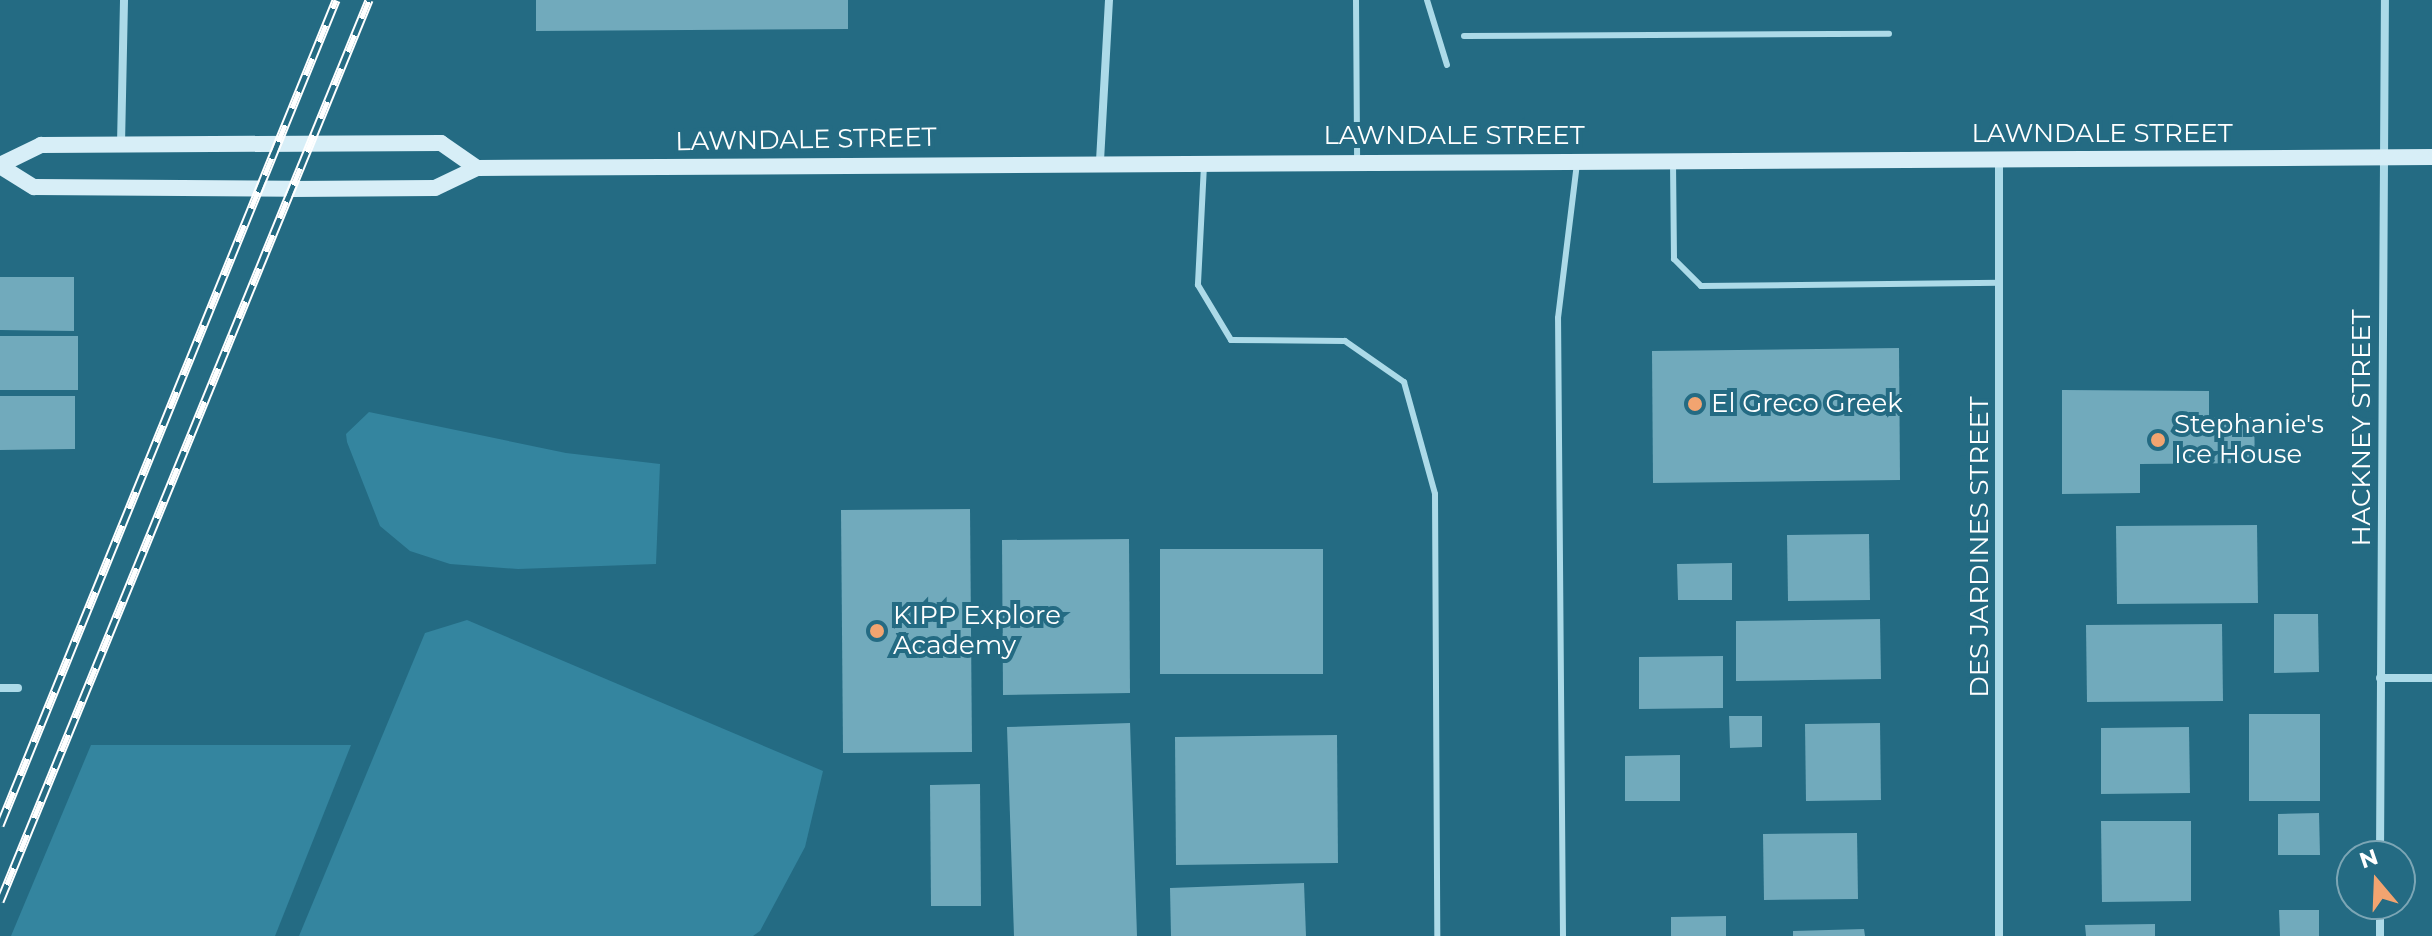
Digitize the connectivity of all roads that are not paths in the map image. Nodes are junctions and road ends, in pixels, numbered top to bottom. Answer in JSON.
{"nodes":[{"id":1,"x":124,"y":0,"type":"edge"},
{"id":2,"x":1109,"y":0,"type":"edge"},
{"id":3,"x":1356,"y":0,"type":"edge"},
{"id":4,"x":1427,"y":0,"type":"edge"},
{"id":5,"x":2385,"y":0,"type":"edge"},
{"id":6,"x":1889,"y":34,"type":"dead end"},
{"id":7,"x":1464,"y":36,"type":"dead end"},
{"id":8,"x":1447,"y":65,"type":"dead end"},
{"id":9,"x":121,"y":144,"type":"junction"},
{"id":10,"x":2384,"y":157,"type":"junction"},
{"id":11,"x":2432,"y":157,"type":"edge"},
{"id":12,"x":1673,"y":159,"type":"junction"},
{"id":13,"x":1999,"y":159,"type":"junction"},
{"id":14,"x":1204,"y":160,"type":"junction"},
{"id":15,"x":1357,"y":160,"type":"junction"},
{"id":16,"x":1578,"y":160,"type":"junction"},
{"id":17,"x":1100,"y":161,"type":"junction"},
{"id":18,"x":0,"y":165,"type":"edge"},
{"id":19,"x":477,"y":168,"type":"junction"},
{"id":20,"x":2000,"y":283,"type":"junction"},
{"id":21,"x":2380,"y":678,"type":"junction"},
{"id":22,"x":2432,"y":678,"type":"edge"},
{"id":23,"x":0,"y":688,"type":"edge"},
{"id":24,"x":18,"y":688,"type":"dead end"},
{"id":25,"x":2380,"y":840,"type":"edge"},
{"id":26,"x":1437,"y":936,"type":"edge"},
{"id":27,"x":1563,"y":936,"type":"edge"},
{"id":28,"x":1999,"y":936,"type":"edge"}],
"edges":[{"from":1,"to":9,"type":"street"},
{"from":2,"to":17,"type":"street"},
{"from":3,"to":15,"type":"lane"},
{"from":4,"to":8,"type":"lane"},
{"from":5,"to":10,"type":"street","name":"HACKNEY STREET"},
{"from":6,"to":7,"type":"lane"},
{"from":9,"to":18,"type":"main road","name":"LAWNDALE STREET"},
{"from":9,"to":19,"type":"main road","name":"LAWNDALE STREET"},
{"from":10,"to":11,"type":"main road","name":"LAWNDALE STREET"},
{"from":10,"to":13,"type":"main road","name":"LAWNDALE STREET"},
{"from":10,"to":21,"type":"street","name":"HACKNEY STREET"},
{"from":12,"to":13,"type":"main road","name":"LAWNDALE STREET"},
{"from":12,"to":16,"type":"main road","name":"LAWNDALE STREET"},
{"from":12,"to":20,"type":"lane"},
{"from":13,"to":20,"type":"street","name":"DES JARDINES STREET"},
{"from":14,"to":15,"type":"main road","name":"LAWNDALE STREET"},
{"from":14,"to":17,"type":"main road","name":"LAWNDALE STREET"},
{"from":14,"to":26,"type":"lane"},
{"from":15,"to":16,"type":"main road","name":"LAWNDALE STREET"},
{"from":16,"to":27,"type":"lane"},
{"from":17,"to":19,"type":"main road","name":"LAWNDALE STREET"},
{"from":18,"to":19,"type":"main road","name":"LAWNDALE STREET"},
{"from":20,"to":28,"type":"street","name":"DES JARDINES STREET"},
{"from":21,"to":22,"type":"street"},
{"from":21,"to":25,"type":"street","name":"HACKNEY STREET"},
{"from":23,"to":24,"type":"street"}]}
